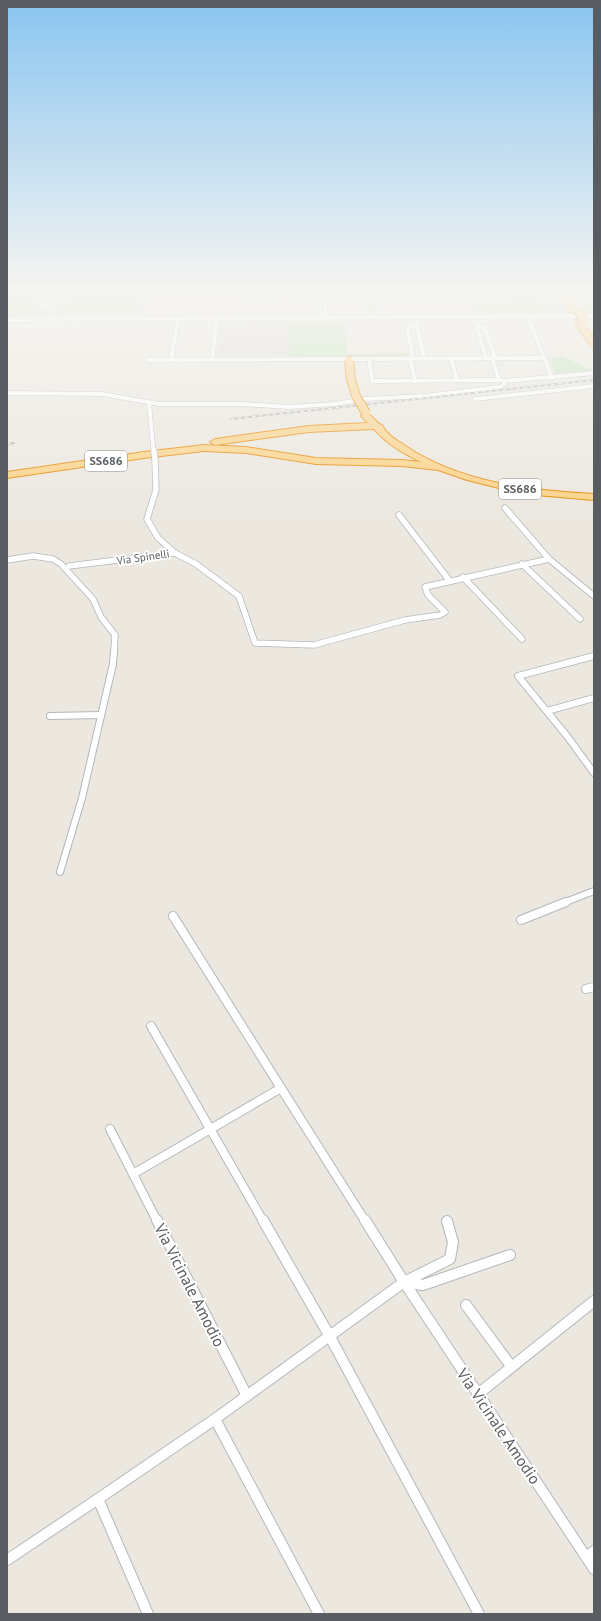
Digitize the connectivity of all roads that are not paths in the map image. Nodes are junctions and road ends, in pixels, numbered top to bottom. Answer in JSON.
{"nodes":[{"id":1,"x":350,"y":369,"type":"edge"},
{"id":2,"x":370,"y":369,"type":"edge"},
{"id":3,"x":413,"y":369,"type":"edge"},
{"id":4,"x":454,"y":369,"type":"edge"},
{"id":5,"x":497,"y":369,"type":"edge"},
{"id":6,"x":548,"y":369,"type":"edge"},
{"id":7,"x":594,"y":373,"type":"edge"},
{"id":8,"x":552,"y":378,"type":"junction"},
{"id":9,"x":457,"y":380,"type":"junction"},
{"id":10,"x":415,"y":381,"type":"junction"},
{"id":11,"x":501,"y":381,"type":"junction"},
{"id":12,"x":594,"y":386,"type":"edge"},
{"id":13,"x":7,"y":393,"type":"edge"},
{"id":14,"x":475,"y":399,"type":"dead end"},
{"id":15,"x":149,"y":403,"type":"junction"},
{"id":16,"x":366,"y":415,"type":"junction"},
{"id":17,"x":359,"y":426,"type":"junction"},
{"id":18,"x":377,"y":427,"type":"junction"},
{"id":19,"x":251,"y":441,"type":"dead end"},
{"id":20,"x":204,"y":446,"type":"junction"},
{"id":21,"x":413,"y":453,"type":"junction"},
{"id":22,"x":402,"y":463,"type":"junction"},
{"id":23,"x":438,"y":467,"type":"junction"},
{"id":24,"x":7,"y":472,"type":"edge"},
{"id":25,"x":454,"y":472,"type":"junction"},
{"id":26,"x":7,"y":476,"type":"edge"},
{"id":27,"x":592,"y":496,"type":"edge"},
{"id":28,"x":505,"y":508,"type":"dead end"},
{"id":29,"x":399,"y":515,"type":"dead end"},
{"id":30,"x":175,"y":553,"type":"junction"},
{"id":31,"x":549,"y":558,"type":"junction"},
{"id":32,"x":7,"y":560,"type":"edge"},
{"id":33,"x":522,"y":564,"type":"junction"},
{"id":34,"x":67,"y":567,"type":"junction"},
{"id":35,"x":463,"y":577,"type":"junction"},
{"id":36,"x":449,"y":580,"type":"junction"},
{"id":37,"x":594,"y":596,"type":"edge"},
{"id":38,"x":580,"y":619,"type":"dead end"},
{"id":39,"x":522,"y":639,"type":"dead end"},
{"id":40,"x":594,"y":656,"type":"edge"},
{"id":41,"x":594,"y":698,"type":"edge"},
{"id":42,"x":547,"y":710,"type":"junction"},
{"id":43,"x":101,"y":715,"type":"junction"},
{"id":44,"x":50,"y":716,"type":"dead end"},
{"id":45,"x":594,"y":773,"type":"edge"},
{"id":46,"x":60,"y":872,"type":"dead end"},
{"id":47,"x":594,"y":891,"type":"edge"},
{"id":48,"x":173,"y":916,"type":"dead end"},
{"id":49,"x":521,"y":920,"type":"dead end"},
{"id":50,"x":594,"y":987,"type":"edge"},
{"id":51,"x":586,"y":990,"type":"dead end"},
{"id":52,"x":151,"y":1026,"type":"dead end"},
{"id":53,"x":281,"y":1088,"type":"junction"},
{"id":54,"x":210,"y":1128,"type":"junction"},
{"id":55,"x":110,"y":1129,"type":"dead end"},
{"id":56,"x":133,"y":1174,"type":"junction"},
{"id":57,"x":447,"y":1221,"type":"dead end"},
{"id":58,"x":510,"y":1255,"type":"dead end"},
{"id":59,"x":404,"y":1282,"type":"junction"},
{"id":60,"x":594,"y":1301,"type":"edge"},
{"id":61,"x":466,"y":1305,"type":"dead end"},
{"id":62,"x":329,"y":1335,"type":"junction"},
{"id":63,"x":512,"y":1366,"type":"junction"},
{"id":64,"x":478,"y":1394,"type":"junction"},
{"id":65,"x":247,"y":1396,"type":"junction"},
{"id":66,"x":215,"y":1419,"type":"junction"},
{"id":67,"x":98,"y":1499,"type":"junction"},
{"id":68,"x":590,"y":1554,"type":"edge"},
{"id":69,"x":7,"y":1560,"type":"edge"},
{"id":70,"x":594,"y":1569,"type":"edge"},
{"id":71,"x":148,"y":1614,"type":"edge"},
{"id":72,"x":319,"y":1614,"type":"edge"},
{"id":73,"x":479,"y":1614,"type":"edge"}],
"edges":[{"from":1,"to":16,"type":"highway","number":"SS686","bridge":true},
{"from":2,"to":10,"type":"street"},
{"from":3,"to":10,"type":"street"},
{"from":4,"to":9,"type":"street"},
{"from":5,"to":11,"type":"street"},
{"from":6,"to":8,"type":"street"},
{"from":7,"to":8,"type":"street"},
{"from":8,"to":11,"type":"street"},
{"from":9,"to":10,"type":"street"},
{"from":9,"to":11,"type":"street"},
{"from":11,"to":15,"type":"street"},
{"from":12,"to":14,"type":"street"},
{"from":13,"to":15,"type":"street"},
{"from":15,"to":30,"type":"street","name":"Via Spinelli","bridge":true},
{"from":16,"to":17,"type":"highway"},
{"from":16,"to":18,"type":"highway","number":"SS686"},
{"from":17,"to":18,"type":"highway","number":"SS686"},
{"from":17,"to":20,"type":"highway","number":"SS686"},
{"from":18,"to":21,"type":"highway","number":"SS686"},
{"from":19,"to":20,"type":"highway","number":"SS686"},
{"from":20,"to":22,"type":"highway","number":"SS686"},
{"from":20,"to":24,"type":"highway","number":"SS686"},
{"from":20,"to":26,"type":"highway","number":"SS686"},
{"from":21,"to":22,"type":"highway"},
{"from":21,"to":23,"type":"highway","number":"SS686"},
{"from":21,"to":25,"type":"highway","number":"SS686"},
{"from":22,"to":23,"type":"highway","number":"SS686"},
{"from":23,"to":25,"type":"highway","number":"SS686"},
{"from":25,"to":27,"type":"highway","number":"SS686"},
{"from":28,"to":31,"type":"street"},
{"from":29,"to":36,"type":"street"},
{"from":30,"to":34,"type":"street","name":"Via Spinelli"},
{"from":30,"to":36,"type":"street"},
{"from":31,"to":33,"type":"street"},
{"from":31,"to":37,"type":"street"},
{"from":32,"to":34,"type":"street"},
{"from":33,"to":35,"type":"street"},
{"from":33,"to":38,"type":"street"},
{"from":34,"to":43,"type":"street"},
{"from":35,"to":36,"type":"street"},
{"from":35,"to":39,"type":"street"},
{"from":40,"to":42,"type":"street"},
{"from":41,"to":42,"type":"street"},
{"from":42,"to":45,"type":"street"},
{"from":43,"to":44,"type":"street"},
{"from":43,"to":46,"type":"street"},
{"from":47,"to":49,"type":"street"},
{"from":48,"to":53,"type":"street","name":"Via Vicinale Amodio"},
{"from":50,"to":51,"type":"street"},
{"from":52,"to":54,"type":"street"},
{"from":53,"to":54,"type":"street"},
{"from":53,"to":59,"type":"street","name":"Via Vicinale Amodio"},
{"from":54,"to":56,"type":"street"},
{"from":54,"to":62,"type":"street"},
{"from":55,"to":56,"type":"street","name":"Via Vicinale Amodio"},
{"from":56,"to":65,"type":"street","name":"Via Vicinale Amodio"},
{"from":57,"to":59,"type":"street"},
{"from":58,"to":59,"type":"street"},
{"from":59,"to":62,"type":"street"},
{"from":59,"to":64,"type":"street","name":"Via Vicinale Amodio"},
{"from":60,"to":63,"type":"street"},
{"from":61,"to":63,"type":"street"},
{"from":62,"to":65,"type":"street"},
{"from":62,"to":73,"type":"street"},
{"from":63,"to":64,"type":"street"},
{"from":64,"to":68,"type":"street","name":"Via Vicinale Amodio"},
{"from":65,"to":66,"type":"street"},
{"from":66,"to":67,"type":"street"},
{"from":66,"to":72,"type":"street"},
{"from":67,"to":69,"type":"street"},
{"from":67,"to":71,"type":"street"},
{"from":68,"to":70,"type":"street","name":"Via Vicinale Amodio"}]}
